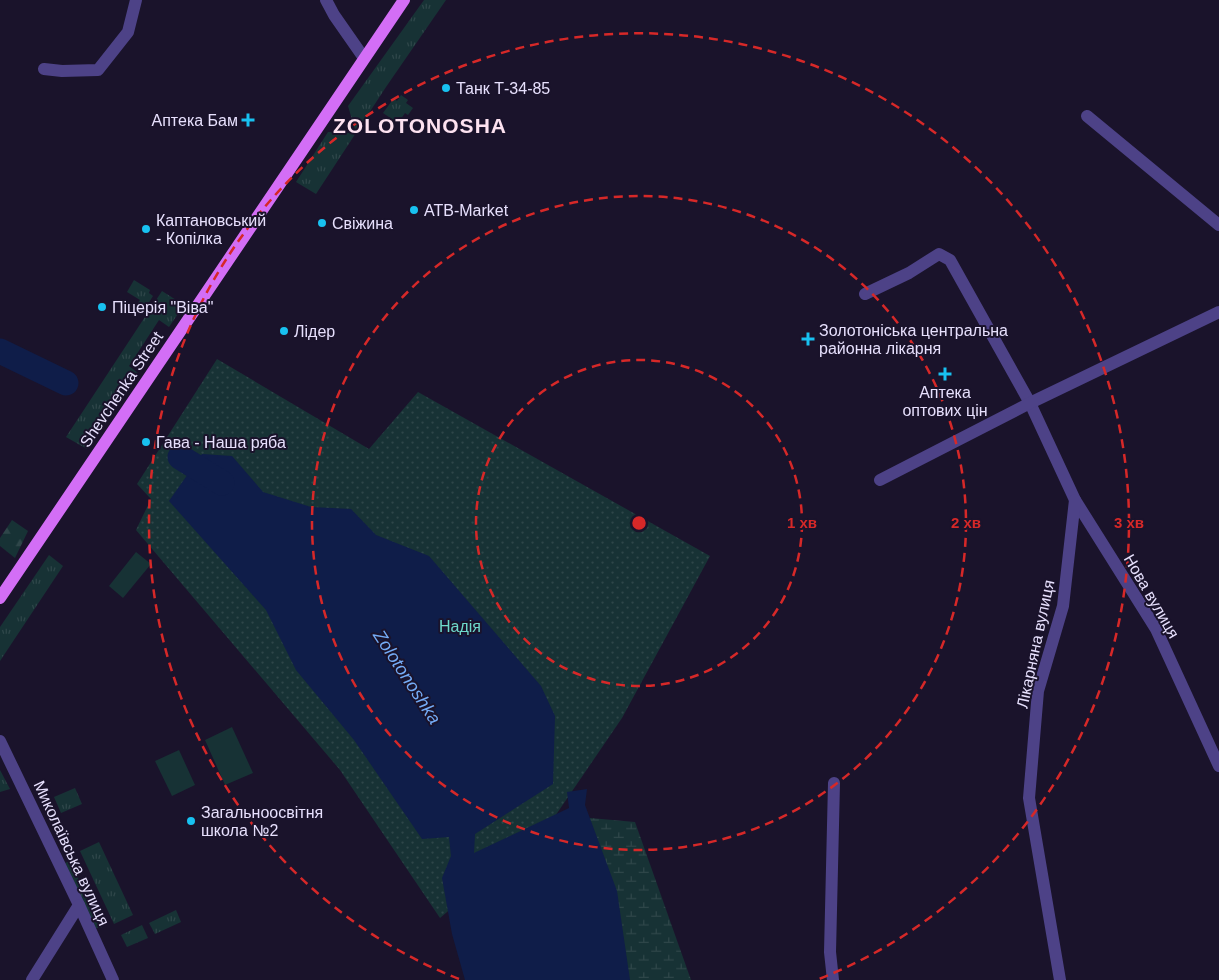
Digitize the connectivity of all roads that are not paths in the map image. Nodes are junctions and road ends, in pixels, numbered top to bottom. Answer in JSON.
{"nodes":[{"id":1,"x":136,"y":0,"type":"edge"},
{"id":2,"x":326,"y":0,"type":"edge"},
{"id":3,"x":404,"y":0,"type":"edge"},
{"id":4,"x":364,"y":58,"type":"junction"},
{"id":5,"x":44,"y":69,"type":"dead end"},
{"id":6,"x":1087,"y":116,"type":"dead end"},
{"id":7,"x":1219,"y":225,"type":"edge"},
{"id":8,"x":865,"y":294,"type":"dead end"},
{"id":9,"x":1219,"y":312,"type":"edge"},
{"id":10,"x":1030,"y":403,"type":"junction"},
{"id":11,"x":880,"y":480,"type":"dead end"},
{"id":12,"x":1075,"y":500,"type":"junction"},
{"id":13,"x":0,"y":598,"type":"edge"},
{"id":14,"x":0,"y":741,"type":"edge"},
{"id":15,"x":1219,"y":766,"type":"edge"},
{"id":16,"x":834,"y":783,"type":"dead end"},
{"id":17,"x":80,"y":904,"type":"junction"},
{"id":18,"x":32,"y":980,"type":"edge"},
{"id":19,"x":113,"y":980,"type":"edge"},
{"id":20,"x":833,"y":980,"type":"edge"},
{"id":21,"x":1060,"y":980,"type":"edge"}],
"edges":[{"from":1,"to":5,"type":"street"},
{"from":2,"to":4,"type":"street"},
{"from":3,"to":4,"type":"main road","name":"Shevchenka Street"},
{"from":4,"to":13,"type":"main road","name":"Shevchenka Street"},
{"from":6,"to":7,"type":"street"},
{"from":8,"to":10,"type":"street"},
{"from":9,"to":10,"type":"street"},
{"from":10,"to":11,"type":"street"},
{"from":10,"to":12,"type":"street"},
{"from":12,"to":15,"type":"street","name":"Нова вулиця"},
{"from":12,"to":21,"type":"street","name":"Лікарняна вулиця"},
{"from":14,"to":17,"type":"street","name":"Миколаївська вулиця"},
{"from":16,"to":20,"type":"street"},
{"from":17,"to":18,"type":"street"},
{"from":17,"to":19,"type":"street","name":"Миколаївська вулиця"}]}
